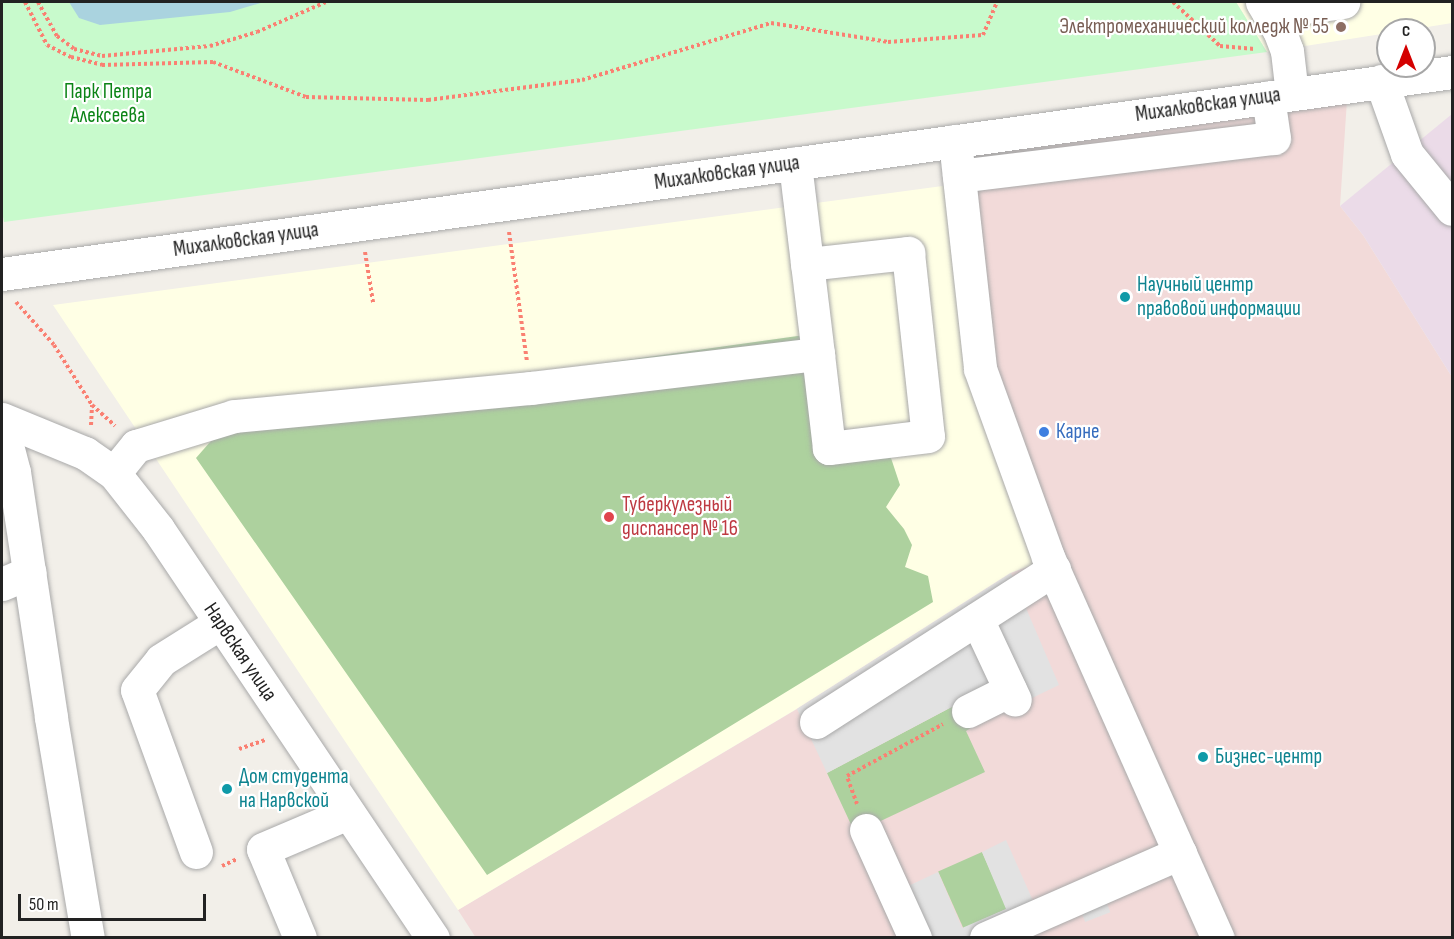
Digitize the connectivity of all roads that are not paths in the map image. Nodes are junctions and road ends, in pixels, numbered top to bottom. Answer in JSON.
{"nodes":[{"id":1,"x":1343,"y":2,"type":"edge"},
{"id":2,"x":1265,"y":7,"type":"edge"},
{"id":3,"x":1452,"y":72,"type":"edge"},
{"id":4,"x":1381,"y":81,"type":"junction"},
{"id":5,"x":1280,"y":96,"type":"junction"},
{"id":6,"x":955,"y":141,"type":"junction"},
{"id":7,"x":795,"y":163,"type":"junction"},
{"id":8,"x":959,"y":176,"type":"junction"},
{"id":9,"x":1452,"y":209,"type":"edge"},
{"id":10,"x":807,"y":264,"type":"junction"},
{"id":11,"x":2,"y":274,"type":"edge"},
{"id":12,"x":818,"y":354,"type":"junction"},
{"id":13,"x":2,"y":419,"type":"edge"},
{"id":14,"x":2,"y":426,"type":"edge"},
{"id":15,"x":114,"y":473,"type":"junction"},
{"id":16,"x":16,"y":578,"type":"edge"},
{"id":17,"x":1062,"y":578,"type":"junction"},
{"id":18,"x":977,"y":619,"type":"junction"},
{"id":19,"x":220,"y":623,"type":"junction"},
{"id":20,"x":968,"y":711,"type":"road end"},
{"id":21,"x":816,"y":722,"type":"dead end"},
{"id":22,"x":348,"y":813,"type":"junction"},
{"id":23,"x":866,"y":830,"type":"road end"},
{"id":24,"x":196,"y":852,"type":"dead end"},
{"id":25,"x":1180,"y":854,"type":"junction"},
{"id":26,"x":88,"y":938,"type":"edge"},
{"id":27,"x":300,"y":938,"type":"edge"},
{"id":28,"x":433,"y":938,"type":"edge"},
{"id":29,"x":915,"y":938,"type":"edge"},
{"id":30,"x":986,"y":938,"type":"edge"},
{"id":31,"x":1218,"y":938,"type":"edge"}],
"edges":[{"from":1,"to":2,"type":"street"},
{"from":2,"to":5,"type":"street"},
{"from":3,"to":4,"type":"street","name":"Михалковская улица"},
{"from":4,"to":5,"type":"street","name":"Михалковская улица"},
{"from":4,"to":9,"type":"street"},
{"from":5,"to":6,"type":"street","name":"Михалковская улица"},
{"from":5,"to":8,"type":"street"},
{"from":6,"to":7,"type":"street","name":"Михалковская улица"},
{"from":6,"to":8,"type":"street"},
{"from":7,"to":10,"type":"street"},
{"from":7,"to":11,"type":"street","name":"Михалковская улица"},
{"from":8,"to":17,"type":"street"},
{"from":10,"to":12,"type":"street"},
{"from":10,"to":12,"type":"street"},
{"from":12,"to":15,"type":"street"},
{"from":13,"to":15,"type":"street","name":"Нарвская улица"},
{"from":14,"to":16,"type":"street"},
{"from":15,"to":19,"type":"street","name":"Нарвская улица"},
{"from":16,"to":26,"type":"street"},
{"from":17,"to":18,"type":"street"},
{"from":17,"to":25,"type":"street"},
{"from":18,"to":20,"type":"street"},
{"from":18,"to":21,"type":"street"},
{"from":19,"to":22,"type":"street","name":"Нарвская улица"},
{"from":19,"to":24,"type":"street"},
{"from":22,"to":27,"type":"street"},
{"from":22,"to":28,"type":"street","name":"Нарвская улица"},
{"from":23,"to":29,"type":"street"},
{"from":25,"to":30,"type":"street"},
{"from":25,"to":31,"type":"street"}]}
